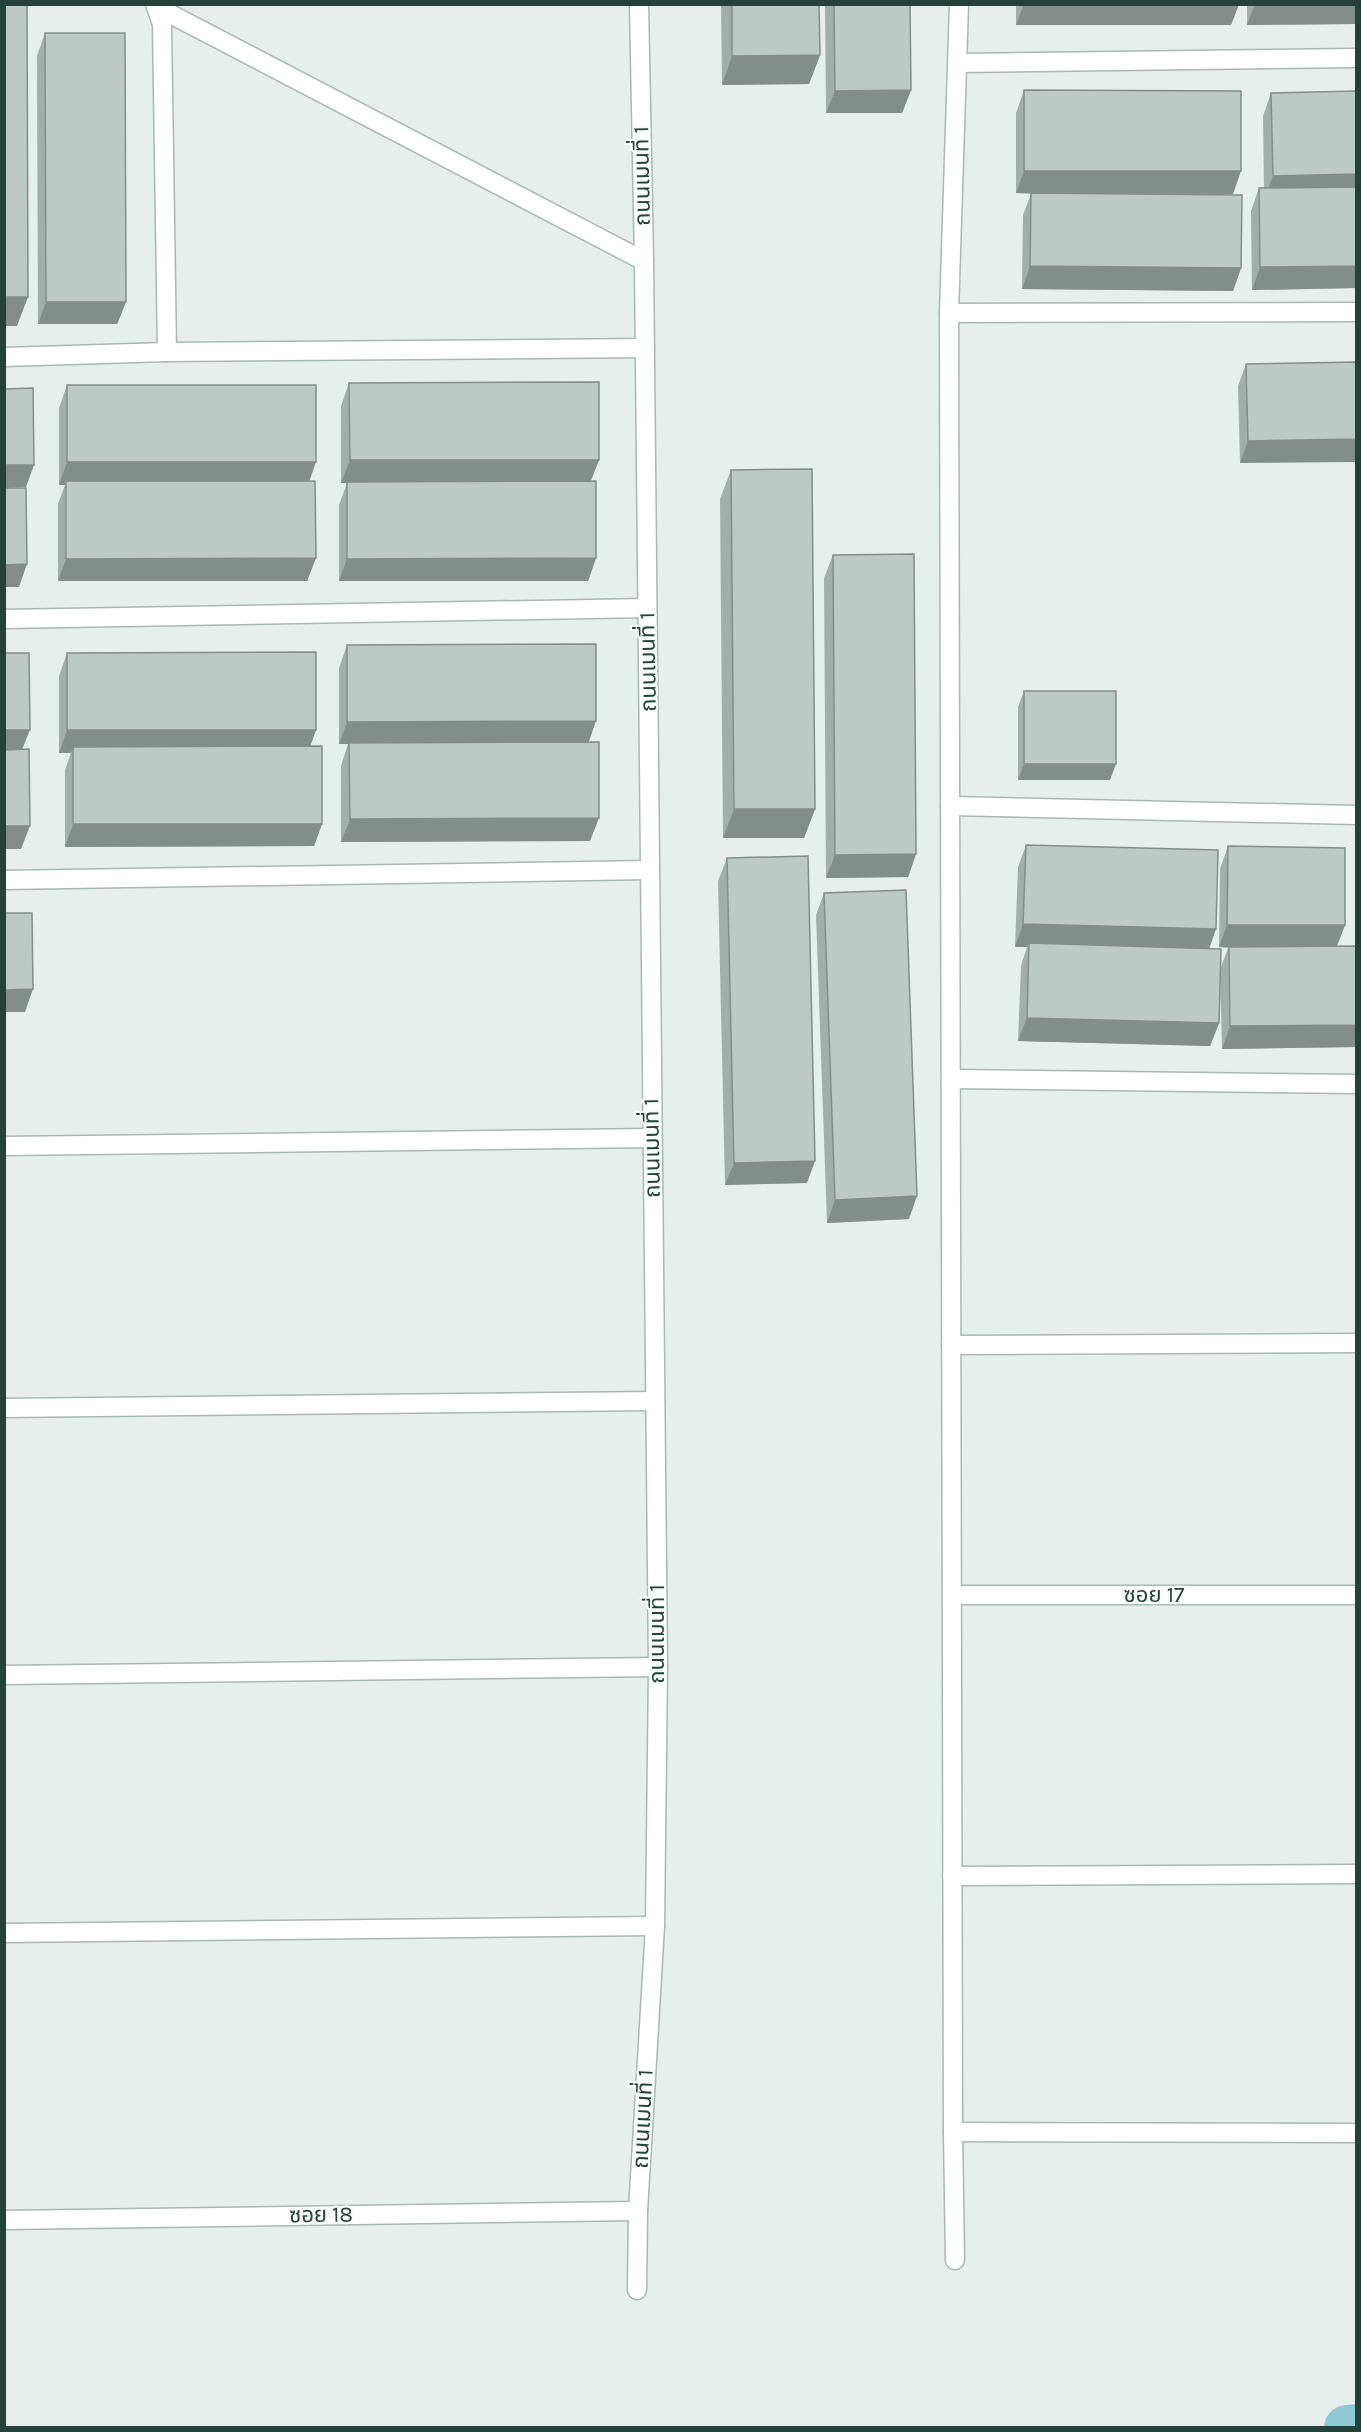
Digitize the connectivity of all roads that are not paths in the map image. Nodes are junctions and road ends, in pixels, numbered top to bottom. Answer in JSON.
{"nodes":[{"id":1,"x":639,"y":4,"type":"edge"},
{"id":2,"x":959,"y":4,"type":"edge"},
{"id":3,"x":156,"y":6,"type":"edge"},
{"id":4,"x":1356,"y":57,"type":"edge"},
{"id":5,"x":958,"y":63,"type":"junction"},
{"id":6,"x":644,"y":261,"type":"junction"},
{"id":7,"x":1356,"y":312,"type":"edge"},
{"id":8,"x":949,"y":313,"type":"junction"},
{"id":9,"x":645,"y":348,"type":"junction"},
{"id":10,"x":167,"y":352,"type":"junction"},
{"id":11,"x":4,"y":357,"type":"edge"},
{"id":12,"x":647,"y":608,"type":"junction"},
{"id":13,"x":4,"y":619,"type":"edge"},
{"id":14,"x":950,"y":806,"type":"junction"},
{"id":15,"x":1356,"y":815,"type":"edge"},
{"id":16,"x":650,"y":870,"type":"junction"},
{"id":17,"x":4,"y":879,"type":"edge"},
{"id":18,"x":951,"y":1079,"type":"junction"},
{"id":19,"x":1356,"y":1084,"type":"edge"},
{"id":20,"x":652,"y":1138,"type":"junction"},
{"id":21,"x":4,"y":1146,"type":"edge"},
{"id":22,"x":1356,"y":1343,"type":"edge"},
{"id":23,"x":951,"y":1345,"type":"junction"},
{"id":24,"x":655,"y":1401,"type":"junction"},
{"id":25,"x":4,"y":1408,"type":"edge"},
{"id":26,"x":952,"y":1594,"type":"junction"},
{"id":27,"x":1356,"y":1594,"type":"edge"},
{"id":28,"x":658,"y":1666,"type":"junction"},
{"id":29,"x":4,"y":1675,"type":"edge"},
{"id":30,"x":1356,"y":1874,"type":"edge"},
{"id":31,"x":952,"y":1876,"type":"junction"},
{"id":32,"x":655,"y":1926,"type":"junction"},
{"id":33,"x":4,"y":1933,"type":"edge"},
{"id":34,"x":953,"y":2132,"type":"junction"},
{"id":35,"x":1356,"y":2133,"type":"edge"},
{"id":36,"x":638,"y":2211,"type":"junction"},
{"id":37,"x":4,"y":2220,"type":"edge"},
{"id":38,"x":955,"y":2260,"type":"dead end"},
{"id":39,"x":637,"y":2290,"type":"dead end"}],
"edges":[{"from":1,"to":6,"type":"street","name":"ถนนเมนที่ 1"},
{"from":2,"to":5,"type":"street"},
{"from":3,"to":6,"type":"street"},
{"from":3,"to":10,"type":"street"},
{"from":4,"to":5,"type":"street"},
{"from":5,"to":8,"type":"street"},
{"from":6,"to":9,"type":"street","name":"ถนนเมนที่ 1"},
{"from":7,"to":8,"type":"street"},
{"from":8,"to":14,"type":"street"},
{"from":9,"to":10,"type":"street"},
{"from":9,"to":12,"type":"street","name":"ถนนเมนที่ 1"},
{"from":10,"to":11,"type":"street"},
{"from":12,"to":13,"type":"street"},
{"from":12,"to":16,"type":"street","name":"ถนนเมนที่ 1"},
{"from":14,"to":15,"type":"street"},
{"from":14,"to":18,"type":"street"},
{"from":16,"to":17,"type":"street"},
{"from":16,"to":20,"type":"street","name":"ถนนเมนที่ 1"},
{"from":18,"to":19,"type":"street"},
{"from":18,"to":23,"type":"street"},
{"from":20,"to":21,"type":"street"},
{"from":20,"to":24,"type":"street","name":"ถนนเมนที่ 1"},
{"from":22,"to":23,"type":"street"},
{"from":23,"to":26,"type":"street"},
{"from":24,"to":25,"type":"street"},
{"from":24,"to":28,"type":"street","name":"ถนนเมนที่ 1"},
{"from":26,"to":27,"type":"street","name":"ซอย 17"},
{"from":26,"to":31,"type":"street"},
{"from":28,"to":29,"type":"street"},
{"from":28,"to":32,"type":"street","name":"ถนนเมนที่ 1"},
{"from":30,"to":31,"type":"street"},
{"from":31,"to":34,"type":"street"},
{"from":32,"to":33,"type":"street"},
{"from":32,"to":36,"type":"street","name":"ถนนเมนที่ 1"},
{"from":34,"to":35,"type":"street"},
{"from":34,"to":38,"type":"street"},
{"from":36,"to":37,"type":"street","name":"ซอย 18"},
{"from":36,"to":39,"type":"street","name":"ถนนเมนที่ 1"}]}
